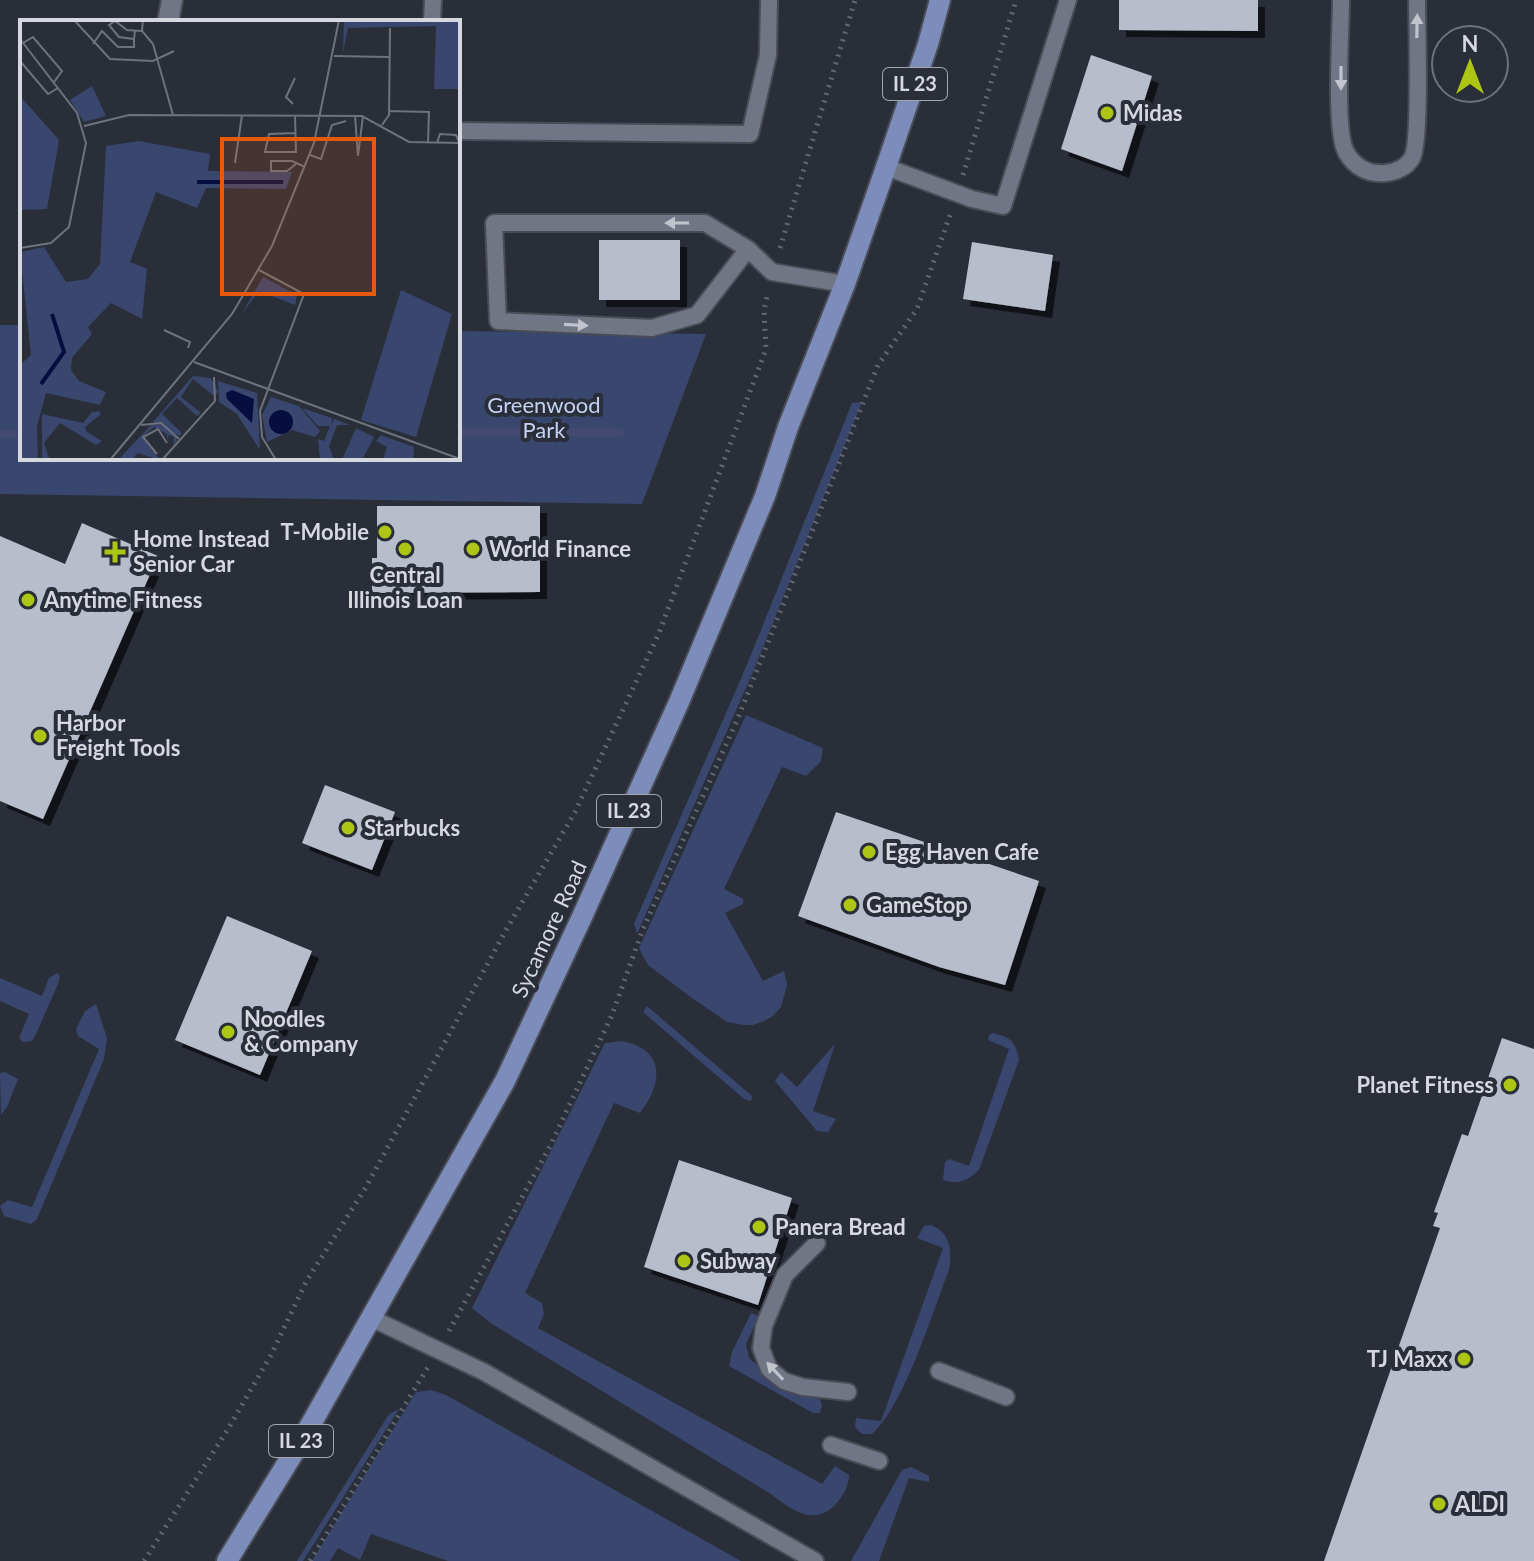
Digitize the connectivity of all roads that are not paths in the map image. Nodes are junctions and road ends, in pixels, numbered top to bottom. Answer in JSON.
{"nodes":[{"id":1,"x":172,"y":0,"type":"edge"},
{"id":2,"x":433,"y":0,"type":"edge"},
{"id":3,"x":769,"y":0,"type":"edge"},
{"id":4,"x":940,"y":0,"type":"edge"},
{"id":5,"x":1068,"y":0,"type":"edge"},
{"id":6,"x":1341,"y":0,"type":"edge"},
{"id":7,"x":1417,"y":0,"type":"edge"},
{"id":8,"x":168,"y":20,"type":"edge"},
{"id":9,"x":432,"y":20,"type":"edge"},
{"id":10,"x":460,"y":131,"type":"edge"},
{"id":11,"x":886,"y":167,"type":"junction"},
{"id":12,"x":748,"y":249,"type":"junction"},
{"id":13,"x":845,"y":284,"type":"junction"},
{"id":14,"x":817,"y":1243,"type":"dead end"},
{"id":15,"x":371,"y":1318,"type":"junction"},
{"id":16,"x":939,"y":1371,"type":"dead end"},
{"id":17,"x":848,"y":1392,"type":"dead end"},
{"id":18,"x":1006,"y":1397,"type":"dead end"},
{"id":19,"x":831,"y":1445,"type":"dead end"},
{"id":20,"x":879,"y":1461,"type":"dead end"},
{"id":21,"x":227,"y":1561,"type":"edge"},
{"id":22,"x":815,"y":1561,"type":"edge"}],
"edges":[{"from":1,"to":8,"type":"street"},
{"from":2,"to":9,"type":"lane"},
{"from":3,"to":10,"type":"lane"},
{"from":4,"to":11,"type":"main road","number":"IL 23"},
{"from":5,"to":11,"type":"lane"},
{"from":6,"to":7,"type":"lane","one_way":true},
{"from":11,"to":13,"type":"main road","number":"IL 23"},
{"from":12,"to":12,"type":"lane","one_way":true},
{"from":12,"to":13,"type":"lane"},
{"from":13,"to":15,"type":"main road","name":"Sycamore Road","number":"IL 23"},
{"from":17,"to":14,"type":"lane","one_way":true},
{"from":15,"to":21,"type":"main road","name":"Sycamore Road","number":"IL 23"},
{"from":15,"to":22,"type":"lane"},
{"from":16,"to":18,"type":"lane"},
{"from":19,"to":20,"type":"lane"}]}
